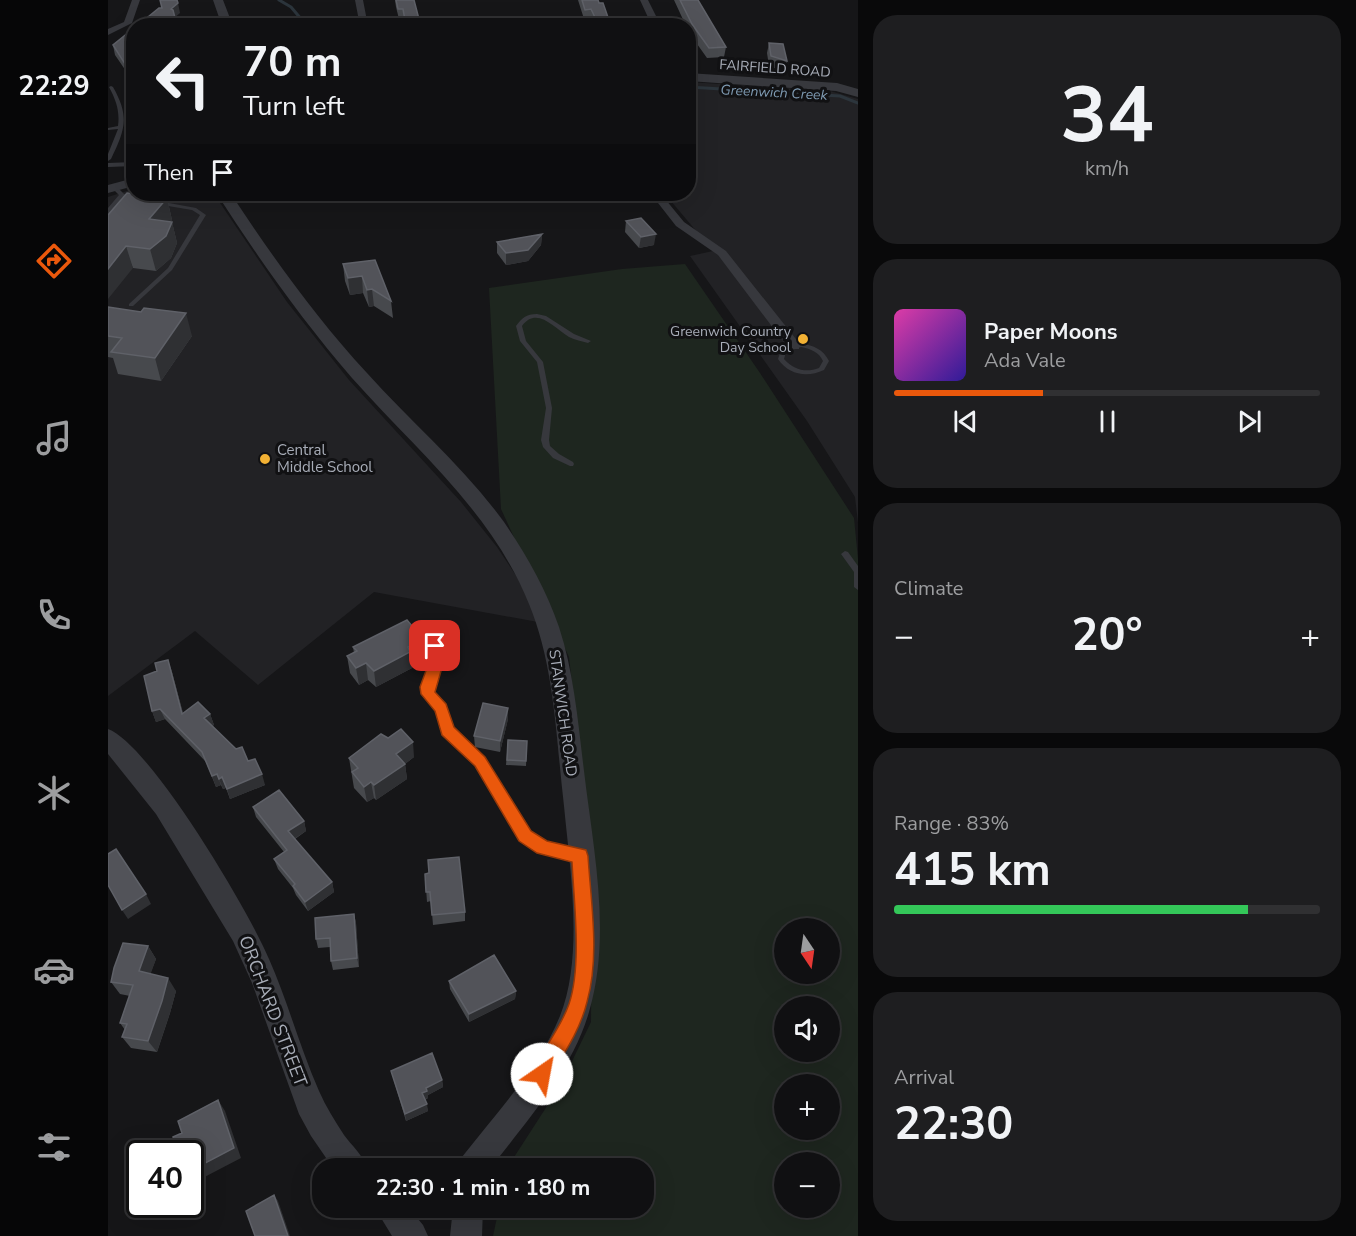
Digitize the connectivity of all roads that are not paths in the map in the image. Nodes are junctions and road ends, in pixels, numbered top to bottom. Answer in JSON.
{"nodes":[{"id":1,"x":136,"y":0,"type":"edge"},
{"id":2,"x":218,"y":0,"type":"edge"},
{"id":3,"x":359,"y":0,"type":"edge"},
{"id":4,"x":644,"y":0,"type":"edge"},
{"id":5,"x":130,"y":18,"type":"edge"},
{"id":6,"x":225,"y":18,"type":"edge"},
{"id":7,"x":362,"y":18,"type":"edge"},
{"id":8,"x":653,"y":18,"type":"edge"},
{"id":9,"x":126,"y":24,"type":"edge"},
{"id":10,"x":108,"y":32,"type":"edge"},
{"id":11,"x":696,"y":78,"type":"edge"},
{"id":12,"x":111,"y":87,"type":"dead end"},
{"id":13,"x":858,"y":93,"type":"edge"},
{"id":14,"x":121,"y":127,"type":"junction"},
{"id":15,"x":108,"y":129,"type":"edge"},
{"id":16,"x":108,"y":159,"type":"edge"},
{"id":17,"x":126,"y":164,"type":"edge"},
{"id":18,"x":108,"y":165,"type":"edge"},
{"id":19,"x":115,"y":190,"type":"edge"},
{"id":20,"x":229,"y":201,"type":"edge"},
{"id":21,"x":662,"y":201,"type":"edge"},
{"id":22,"x":150,"y":202,"type":"edge"},
{"id":23,"x":108,"y":212,"type":"edge"},
{"id":24,"x":131,"y":305,"type":"dead end"},
{"id":25,"x":588,"y":341,"type":"dead end"},
{"id":26,"x":794,"y":346,"type":"junction"},
{"id":27,"x":570,"y":464,"type":"dead end"},
{"id":28,"x":845,"y":554,"type":"dead end"},
{"id":29,"x":858,"y":587,"type":"edge"},
{"id":30,"x":426,"y":634,"type":"dead end"},
{"id":31,"x":108,"y":739,"type":"edge"},
{"id":32,"x":580,"y":856,"type":"junction"},
{"id":33,"x":344,"y":1158,"type":"edge"},
{"id":34,"x":480,"y":1158,"type":"edge"},
{"id":35,"x":398,"y":1218,"type":"edge"},
{"id":36,"x":467,"y":1218,"type":"edge"},
{"id":37,"x":412,"y":1236,"type":"edge"},
{"id":38,"x":466,"y":1236,"type":"edge"}],
"edges":[{"from":1,"to":5,"type":"street"},
{"from":2,"to":6,"type":"street"},
{"from":3,"to":7,"type":"street"},
{"from":4,"to":8,"type":"street"},
{"from":9,"to":10,"type":"street"},
{"from":11,"to":13,"type":"street","name":"FAIRFIELD ROAD"},
{"from":12,"to":14,"type":"lane"},
{"from":14,"to":15,"type":"lane"},
{"from":14,"to":16,"type":"lane"},
{"from":17,"to":18,"type":"lane"},
{"from":19,"to":23,"type":"lane"},
{"from":20,"to":32,"type":"street","name":"STANWICH ROAD"},
{"from":21,"to":26,"type":"street"},
{"from":22,"to":24,"type":"lane"},
{"from":25,"to":27,"type":"lane"},
{"from":26,"to":26,"type":"lane"},
{"from":28,"to":29,"type":"lane"},
{"from":30,"to":32,"type":"lane"},
{"from":31,"to":33,"type":"street","name":"ORCHARD STREET"},
{"from":32,"to":34,"type":"street","name":"STANWICH ROAD"},
{"from":35,"to":37,"type":"street"},
{"from":36,"to":38,"type":"street"}]}
